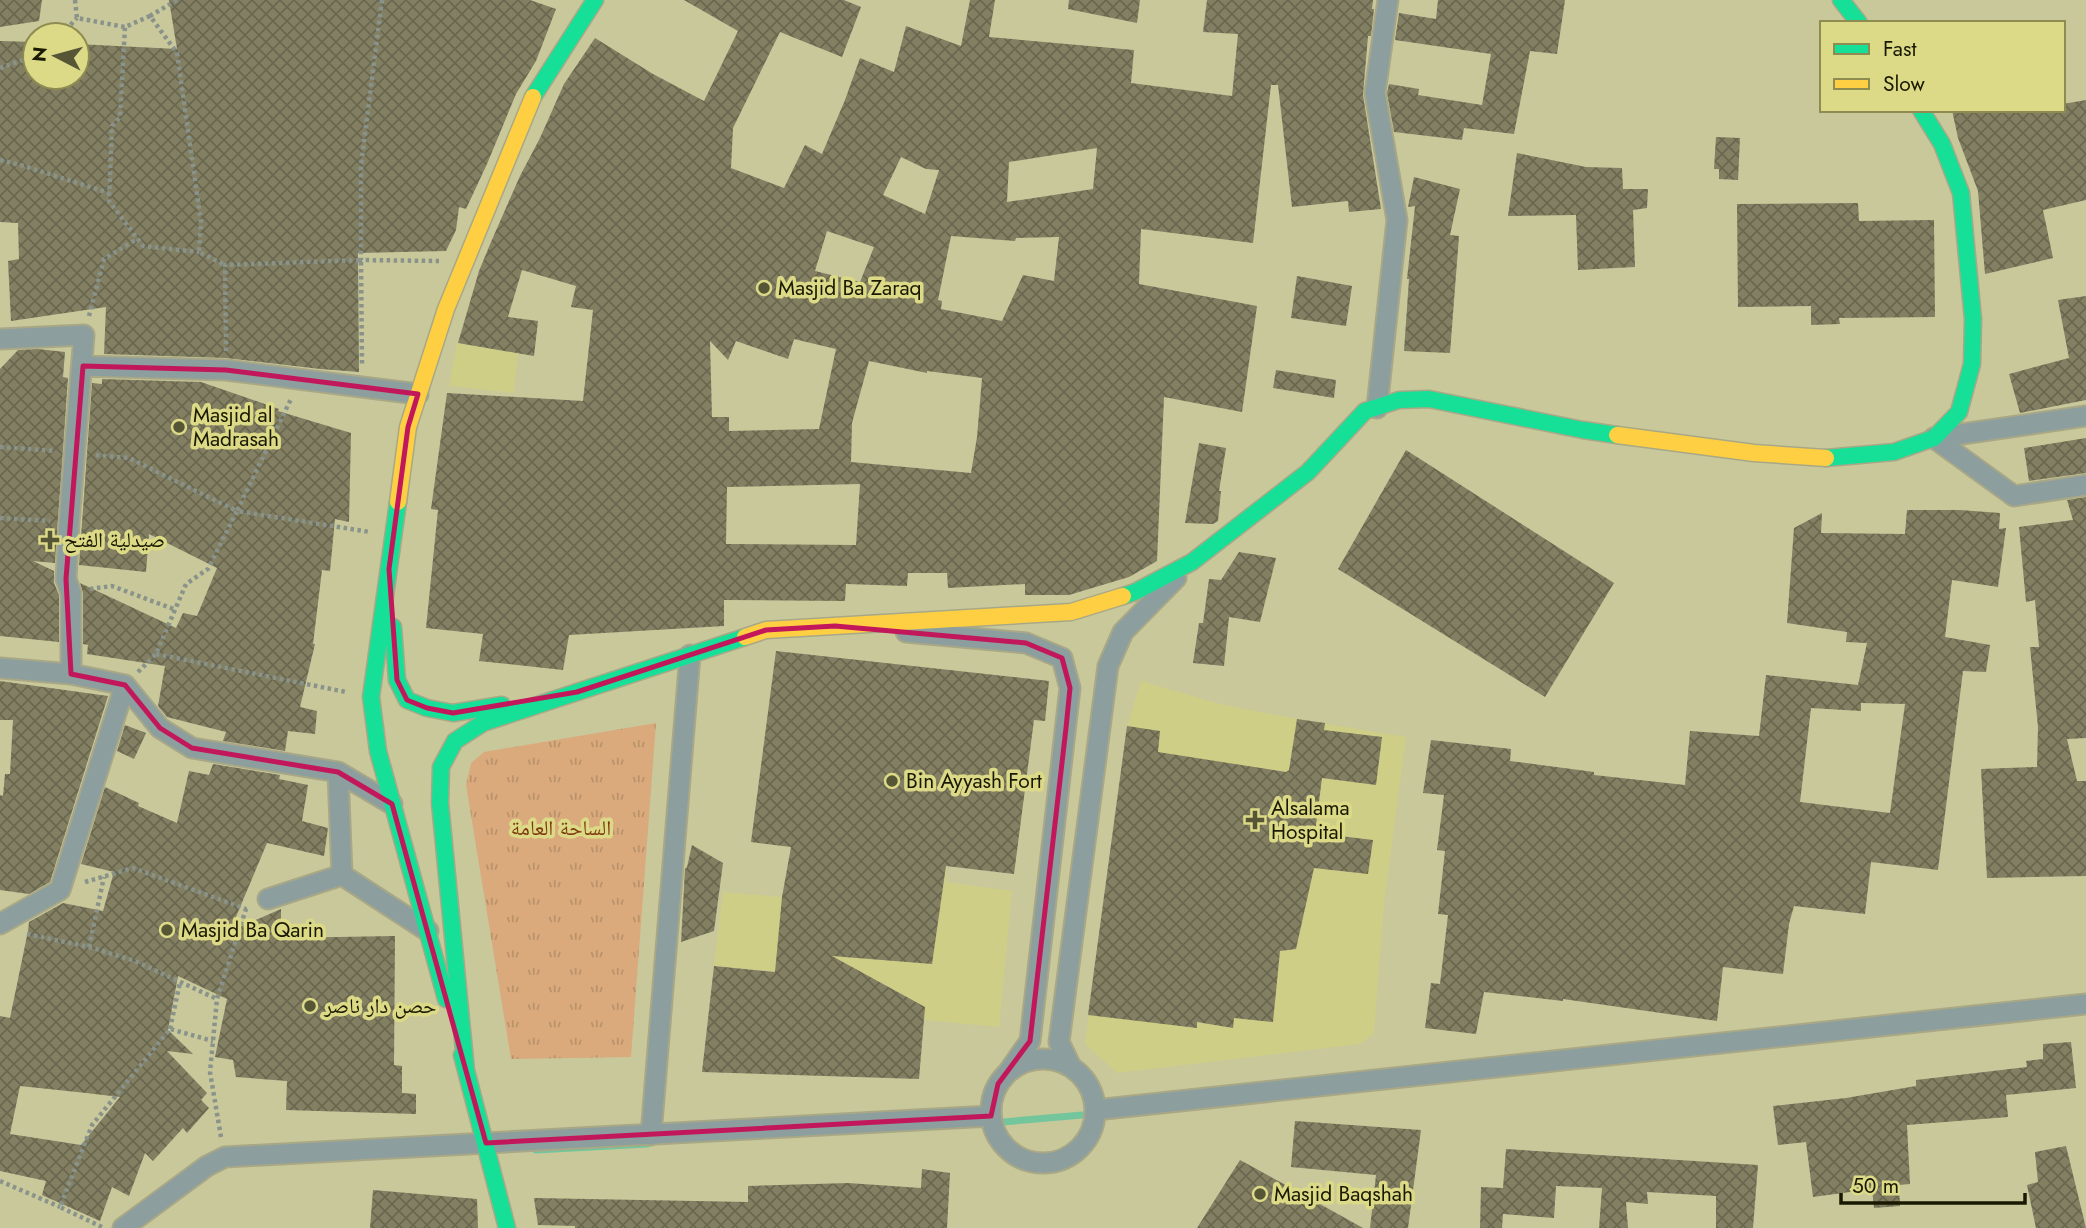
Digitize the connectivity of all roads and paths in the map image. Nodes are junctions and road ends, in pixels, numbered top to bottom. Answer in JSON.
{"nodes":[{"id":1,"x":75,"y":0,"type":"edge"},
{"id":2,"x":177,"y":0,"type":"edge"},
{"id":3,"x":382,"y":0,"type":"edge"},
{"id":4,"x":595,"y":0,"type":"edge"},
{"id":5,"x":1388,"y":0,"type":"edge"},
{"id":6,"x":1841,"y":0,"type":"edge"},
{"id":7,"x":150,"y":16,"type":"junction"},
{"id":8,"x":77,"y":18,"type":"junction"},
{"id":9,"x":74,"y":21,"type":"edge"},
{"id":10,"x":1857,"y":21,"type":"edge"},
{"id":11,"x":125,"y":27,"type":"junction"},
{"id":12,"x":21,"y":61,"type":"edge"},
{"id":13,"x":0,"y":68,"type":"edge"},
{"id":14,"x":1923,"y":112,"type":"edge"},
{"id":15,"x":0,"y":160,"type":"edge"},
{"id":16,"x":109,"y":193,"type":"junction"},
{"id":17,"x":137,"y":239,"type":"junction"},
{"id":18,"x":199,"y":252,"type":"junction"},
{"id":19,"x":361,"y":260,"type":"junction"},
{"id":20,"x":466,"y":261,"type":"junction"},
{"id":21,"x":225,"y":265,"type":"junction"},
{"id":22,"x":84,"y":335,"type":"junction"},
{"id":23,"x":0,"y":339,"type":"edge"},
{"id":24,"x":83,"y":366,"type":"junction"},
{"id":25,"x":226,"y":370,"type":"junction"},
{"id":26,"x":301,"y":379,"type":"junction"},
{"id":27,"x":362,"y":387,"type":"junction"},
{"id":28,"x":418,"y":394,"type":"junction"},
{"id":29,"x":1377,"y":408,"type":"junction"},
{"id":30,"x":2086,"y":416,"type":"edge"},
{"id":31,"x":1934,"y":438,"type":"junction"},
{"id":32,"x":0,"y":447,"type":"edge"},
{"id":33,"x":74,"y":453,"type":"junction"},
{"id":34,"x":2086,"y":485,"type":"edge"},
{"id":35,"x":237,"y":511,"type":"junction"},
{"id":36,"x":0,"y":517,"type":"edge"},
{"id":37,"x":69,"y":523,"type":"junction"},
{"id":38,"x":394,"y":535,"type":"junction"},
{"id":39,"x":1192,"y":562,"type":"junction"},
{"id":40,"x":389,"y":569,"type":"junction"},
{"id":41,"x":71,"y":593,"type":"junction"},
{"id":42,"x":176,"y":610,"type":"junction"},
{"id":43,"x":835,"y":626,"type":"junction"},
{"id":44,"x":156,"y":654,"type":"junction"},
{"id":45,"x":690,"y":655,"type":"junction"},
{"id":46,"x":0,"y":668,"type":"edge"},
{"id":47,"x":71,"y":674,"type":"junction"},
{"id":48,"x":125,"y":685,"type":"junction"},
{"id":49,"x":577,"y":692,"type":"junction"},
{"id":50,"x":371,"y":697,"type":"junction"},
{"id":51,"x":338,"y":772,"type":"junction"},
{"id":52,"x":392,"y":804,"type":"junction"},
{"id":53,"x":342,"y":875,"type":"junction"},
{"id":54,"x":104,"y":877,"type":"junction"},
{"id":55,"x":60,"y":890,"type":"junction"},
{"id":56,"x":268,"y":898,"type":"joint"},
{"id":57,"x":246,"y":909,"type":"junction"},
{"id":58,"x":0,"y":924,"type":"edge"},
{"id":59,"x":428,"y":931,"type":"junction"},
{"id":60,"x":26,"y":934,"type":"dead end"},
{"id":61,"x":89,"y":947,"type":"junction"},
{"id":62,"x":180,"y":982,"type":"junction"},
{"id":63,"x":217,"y":999,"type":"junction"},
{"id":64,"x":2086,"y":1003,"type":"edge"},
{"id":65,"x":170,"y":1029,"type":"junction"},
{"id":66,"x":213,"y":1041,"type":"junction"},
{"id":67,"x":1072,"y":1067,"type":"junction"},
{"id":68,"x":1009,"y":1071,"type":"junction"},
{"id":69,"x":466,"y":1072,"type":"junction"},
{"id":70,"x":1095,"y":1111,"type":"junction"},
{"id":71,"x":991,"y":1116,"type":"junction"},
{"id":72,"x":651,"y":1135,"type":"junction"},
{"id":73,"x":486,"y":1143,"type":"junction"},
{"id":74,"x":225,"y":1157,"type":"junction"},
{"id":75,"x":0,"y":1181,"type":"edge"},
{"id":76,"x":60,"y":1207,"type":"junction"},
{"id":77,"x":104,"y":1228,"type":"edge"},
{"id":78,"x":123,"y":1228,"type":"edge"},
{"id":79,"x":507,"y":1228,"type":"edge"}],
"edges":[{"from":1,"to":8,"type":"path"},
{"from":2,"to":7,"type":"path"},
{"from":3,"to":19,"type":"path"},
{"from":4,"to":20,"type":"main road"},
{"from":5,"to":29,"type":"street"},
{"from":6,"to":10,"type":"main road"},
{"from":7,"to":11,"type":"path"},
{"from":7,"to":18,"type":"path"},
{"from":8,"to":9,"type":"path"},
{"from":8,"to":11,"type":"path"},
{"from":11,"to":16,"type":"path"},
{"from":12,"to":13,"type":"path"},
{"from":14,"to":31,"type":"main road"},
{"from":15,"to":16,"type":"path"},
{"from":16,"to":17,"type":"path"},
{"from":17,"to":18,"type":"path"},
{"from":17,"to":22,"type":"path"},
{"from":18,"to":21,"type":"path"},
{"from":19,"to":20,"type":"path"},
{"from":19,"to":21,"type":"path"},
{"from":19,"to":27,"type":"path"},
{"from":20,"to":28,"type":"main road"},
{"from":21,"to":25,"type":"path"},
{"from":22,"to":23,"type":"street"},
{"from":22,"to":24,"type":"street"},
{"from":24,"to":25,"type":"street"},
{"from":24,"to":33,"type":"street"},
{"from":25,"to":26,"type":"street"},
{"from":26,"to":27,"type":"street"},
{"from":26,"to":35,"type":"path"},
{"from":27,"to":28,"type":"street"},
{"from":28,"to":38,"type":"main road"},
{"from":29,"to":31,"type":"main road"},
{"from":29,"to":39,"type":"main road"},
{"from":30,"to":31,"type":"street"},
{"from":31,"to":34,"type":"street"},
{"from":32,"to":33,"type":"path"},
{"from":33,"to":35,"type":"path"},
{"from":33,"to":37,"type":"street"},
{"from":35,"to":38,"type":"path"},
{"from":35,"to":42,"type":"path"},
{"from":36,"to":37,"type":"path"},
{"from":37,"to":41,"type":"street"},
{"from":38,"to":40,"type":"main road"},
{"from":39,"to":43,"type":"main road"},
{"from":39,"to":67,"type":"street"},
{"from":40,"to":49,"type":"main road"},
{"from":40,"to":50,"type":"main road"},
{"from":41,"to":42,"type":"path"},
{"from":41,"to":47,"type":"street"},
{"from":42,"to":44,"type":"path"},
{"from":43,"to":45,"type":"main road"},
{"from":43,"to":68,"type":"street"},
{"from":44,"to":48,"type":"path"},
{"from":44,"to":50,"type":"path"},
{"from":45,"to":49,"type":"main road"},
{"from":45,"to":72,"type":"street"},
{"from":46,"to":47,"type":"street"},
{"from":47,"to":48,"type":"street"},
{"from":48,"to":51,"type":"street"},
{"from":48,"to":55,"type":"street"},
{"from":49,"to":69,"type":"main road"},
{"from":50,"to":52,"type":"main road"},
{"from":51,"to":52,"type":"street"},
{"from":51,"to":53,"type":"street"},
{"from":52,"to":59,"type":"main road"},
{"from":53,"to":56,"type":"street"},
{"from":53,"to":59,"type":"street"},
{"from":54,"to":55,"type":"path"},
{"from":54,"to":57,"type":"path"},
{"from":54,"to":61,"type":"path"},
{"from":55,"to":58,"type":"street"},
{"from":56,"to":57,"type":"path"},
{"from":57,"to":63,"type":"path"},
{"from":59,"to":69,"type":"main road"},
{"from":60,"to":61,"type":"path"},
{"from":61,"to":62,"type":"path"},
{"from":62,"to":63,"type":"path"},
{"from":62,"to":65,"type":"path"},
{"from":63,"to":66,"type":"path"},
{"from":64,"to":70,"type":"street"},
{"from":65,"to":66,"type":"path"},
{"from":65,"to":76,"type":"path"},
{"from":66,"to":74,"type":"path"},
{"from":67,"to":68,"type":"street"},
{"from":67,"to":70,"type":"street"},
{"from":68,"to":71,"type":"street"},
{"from":69,"to":73,"type":"main road"},
{"from":70,"to":71,"type":"street"},
{"from":71,"to":72,"type":"street"},
{"from":72,"to":73,"type":"street"},
{"from":73,"to":74,"type":"street"},
{"from":73,"to":79,"type":"main road"},
{"from":74,"to":78,"type":"street"},
{"from":75,"to":76,"type":"path"},
{"from":76,"to":77,"type":"path"}]}
